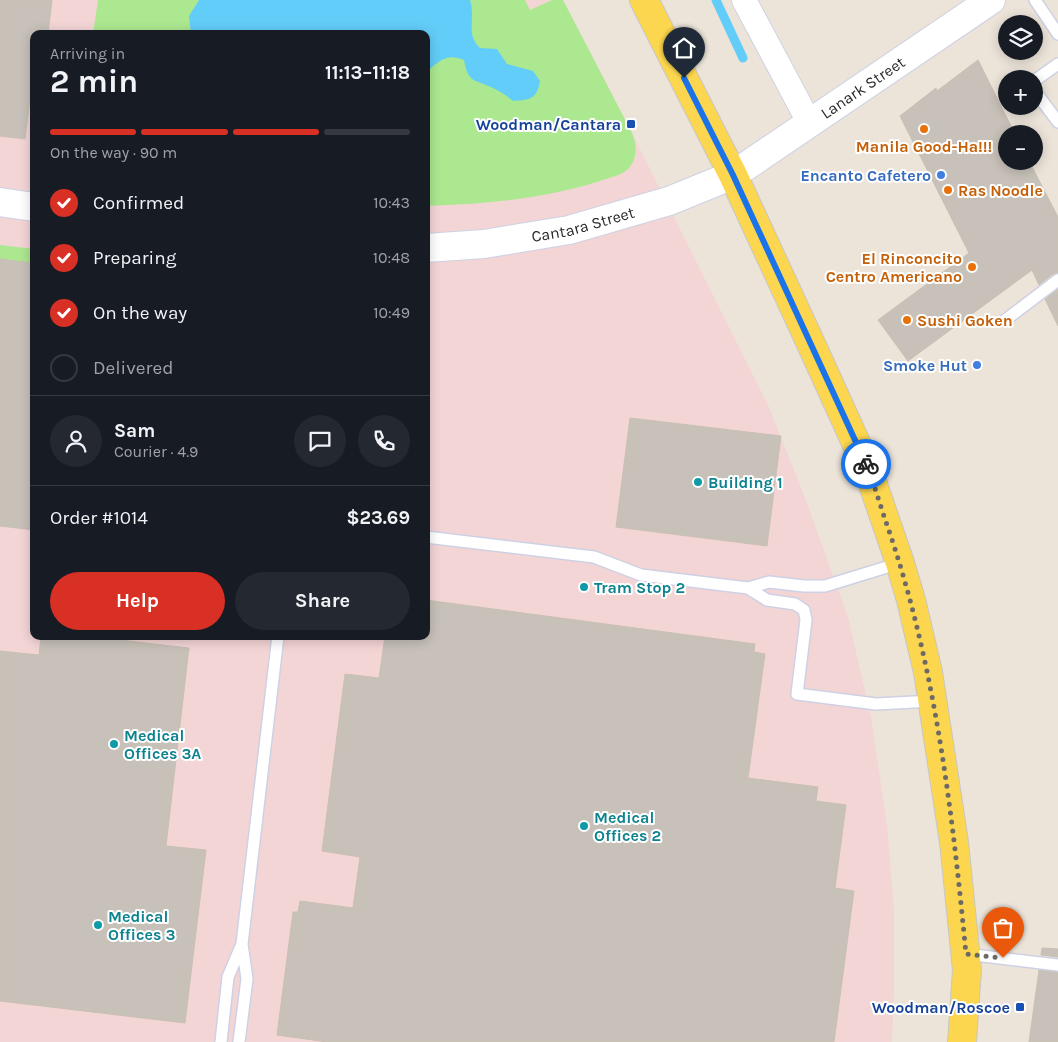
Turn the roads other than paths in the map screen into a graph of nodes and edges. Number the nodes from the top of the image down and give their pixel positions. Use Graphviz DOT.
graph roads {
  1 [pos="644,0"];
  2 [pos="744,0"];
  3 [pos="991,0"];
  4 [pos="1035,0"];
  5 [pos="1058,34"];
  6 [pos="1058,64"];
  7 [pos="1043,75"];
  8 [pos="1043,102"];
  9 [pos="1058,122"];
  10 [pos="810,124"];
  11 [pos="733,175"];
  12 [pos="0,202"];
  13 [pos="30,206"];
  14 [pos="430,248"];
  15 [pos="1058,280"];
  16 [pos="1004,321"];
  17 [pos="430,536"];
  18 [pos="900,563"];
  19 [pos="748,588"];
  20 [pos="278,640"];
  21 [pos="933,701"];
  22 [pos="242,944"];
  23 [pos="966,954"];
  24 [pos="1058,965"];
  25 [pos="220,1042"];
  26 [pos="239,1042"];
  27 [pos="962,1042"];
  1 -- 11 [label="main road"];
  2 -- 10 [label="street"];
  3 -- 10 [label="street, Lanark Street"];
  4 -- 5 [label="lane"];
  6 -- 7 [label="lane"];
  8 -- 9 [label="lane"];
  10 -- 11 [label="street, Lanark Street"];
  11 -- 14 [label="street, Cantara Street"];
  11 -- 18 [label="main road"];
  12 -- 13 [label="street"];
  15 -- 16 [label="lane"];
  17 -- 19 [label="lane"];
  18 -- 19 [label="lane"];
  18 -- 21 [label="main road"];
  19 -- 21 [label="lane"];
  20 -- 22 [label="lane"];
  21 -- 23 [label="main road"];
  22 -- 25 [label="lane"];
  22 -- 26 [label="lane"];
  23 -- 24 [label="lane"];
  23 -- 27 [label="main road"];
}
